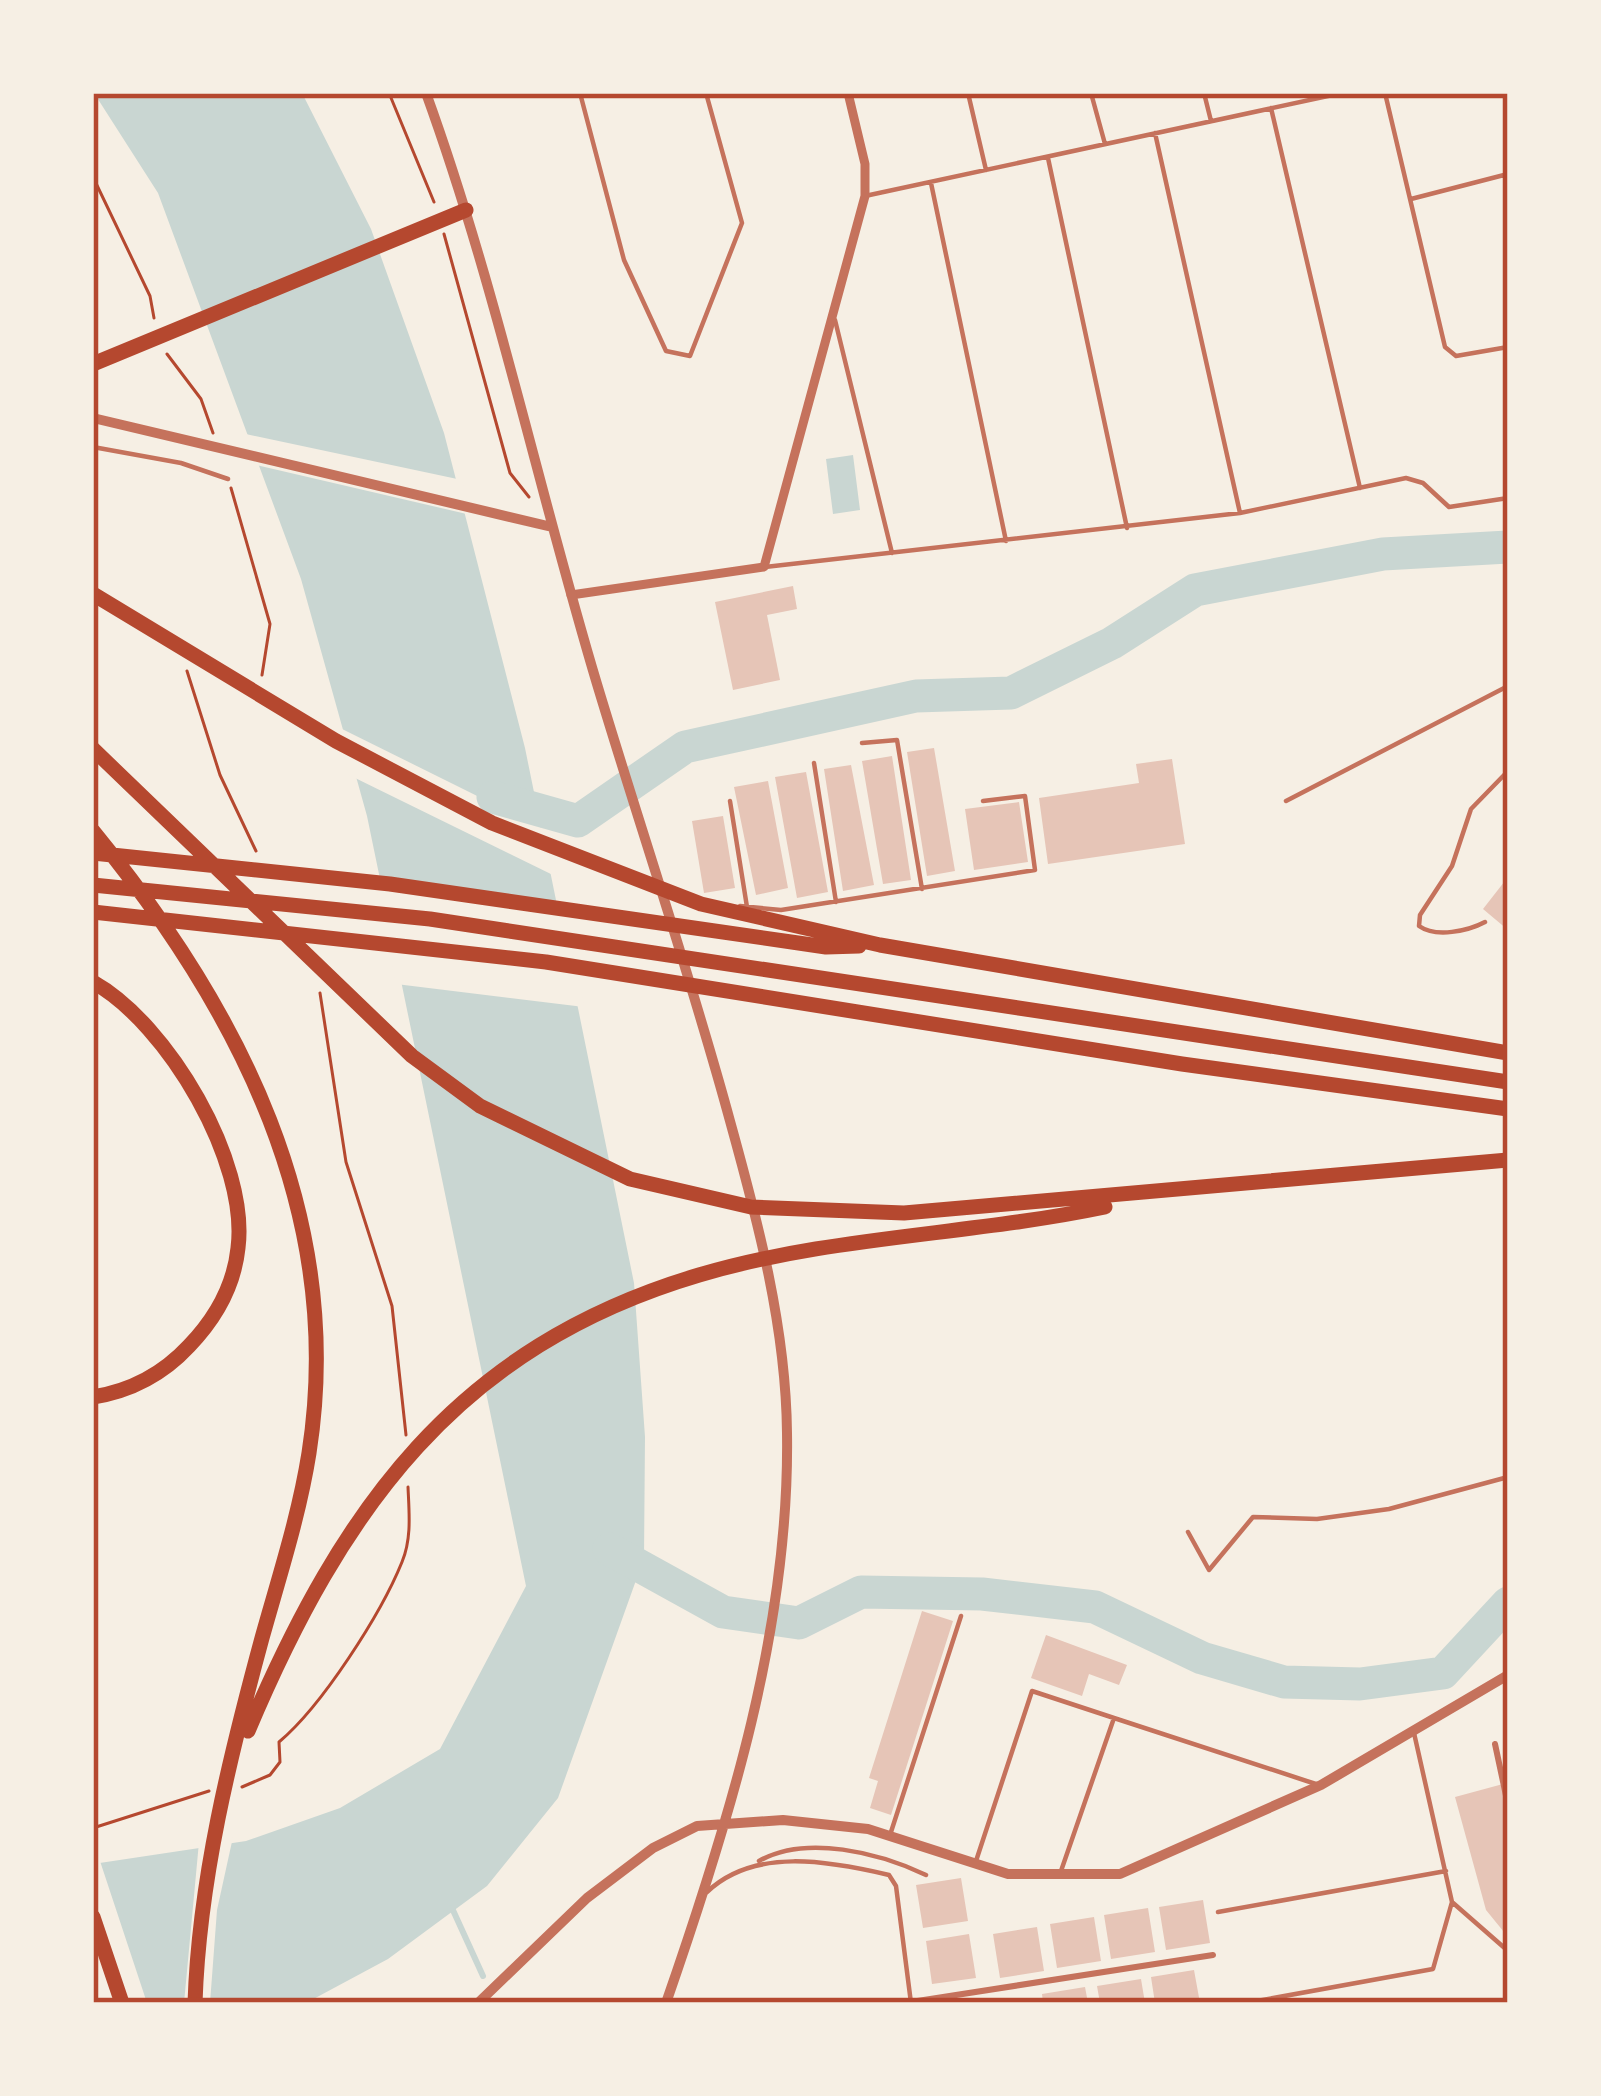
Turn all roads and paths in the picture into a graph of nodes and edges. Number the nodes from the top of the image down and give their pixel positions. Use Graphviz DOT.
graph roads {
  1 [pos="389,93"];
  2 [pos="426,93"];
  3 [pos="580,93"];
  4 [pos="706,93"];
  5 [pos="848,93"];
  6 [pos="968,93"];
  7 [pos="1091,93"];
  8 [pos="1204,93"];
  9 [pos="1342,93"];
  10 [pos="1385,93"];
  11 [pos="1330,94"];
  12 [pos="1271,109"];
  13 [pos="1211,121"];
  14 [pos="1155,134"];
  15 [pos="1105,144"];
  16 [pos="1047,157"];
  17 [pos="986,170"];
  18 [pos="93,177"];
  19 [pos="931,182"];
  20 [pos="1508,183"];
  21 [pos="865,196"];
  22 [pos="1411,200"];
  23 [pos="466,210"];
  24 [pos="440,223"];
  25 [pos="833,312"];
  26 [pos="154,320"];
  27 [pos="159,343"];
  28 [pos="1508,347"];
  29 [pos="93,364"];
  30 [pos="202,399"];
  31 [pos="93,418"];
  32 [pos="93,448"];
  33 [pos="228,479"];
  34 [pos="1360,488"];
  35 [pos="1508,498"];
  36 [pos="1240,513"];
  37 [pos="552,527"];
  38 [pos="1127,528"];
  39 [pos="1006,542"];
  40 [pos="892,553"];
  41 [pos="764,567"];
  42 [pos="93,594"];
  43 [pos="571,595"];
  44 [pos="1508,686"];
  45 [pos="862,742"];
  46 [pos="93,749"];
  47 [pos="814,763"];
  48 [pos="1508,771"];
  49 [pos="730,801"];
  50 [pos="982,801"];
  51 [pos="1286,801"];
  52 [pos="93,831"];
  53 [pos="93,854"];
  54 [pos="93,885"];
  55 [pos="922,889"];
  56 [pos="663,896"];
  57 [pos="836,902"];
  58 [pos="744,909"];
  59 [pos="93,912"];
  60 [pos="1485,922"];
  61 [pos="880,945"];
  62 [pos="93,982"];
  63 [pos="1508,1053"];
  64 [pos="1508,1082"];
  65 [pos="1508,1109"];
  66 [pos="1508,1160"];
  67 [pos="1168,1193"];
  68 [pos="93,1397"];
  69 [pos="1508,1477"];
  70 [pos="1188,1532"];
  71 [pos="962,1616"];
  72 [pos="1508,1676"];
  73 [pos="1114,1718"];
  74 [pos="1414,1733"];
  75 [pos="1495,1744"];
  76 [pos="229,1779"];
  77 [pos="1322,1785"];
  78 [pos="1508,1805"];
  79 [pos="891,1832"];
  80 [pos="755,1863"];
  81 [pos="974,1864"];
  82 [pos="1446,1871"];
  83 [pos="926,1875"];
  84 [pos="1059,1877"];
  85 [pos="703,1896"];
  86 [pos="1452,1902"];
  87 [pos="1218,1912"];
  88 [pos="93,1917"];
  89 [pos="1508,1951"];
  90 [pos="1213,1955"];
  91 [pos="911,2002"];
  92 [pos="122,2003"];
  93 [pos="195,2003"];
  94 [pos="478,2003"];
  95 [pos="666,2003"];
  96 [pos="1246,2003"];
  1 -- 24 [label="path"];
  2 -- 23 [label="street"];
  3 -- 4 [label="lane"];
  5 -- 21 [label="street"];
  6 -- 17 [label="lane"];
  7 -- 15 [label="lane"];
  8 -- 13 [label="lane"];
  9 -- 11 [label="lane"];
  10 -- 22 [label="lane"];
  11 -- 12 [label="lane"];
  12 -- 13 [label="lane"];
  12 -- 34 [label="lane"];
  13 -- 14 [label="lane"];
  14 -- 15 [label="lane"];
  14 -- 36 [label="lane"];
  15 -- 16 [label="lane"];
  16 -- 17 [label="lane"];
  16 -- 38 [label="lane"];
  17 -- 19 [label="lane"];
  18 -- 26 [label="path"];
  19 -- 21 [label="lane"];
  19 -- 39 [label="lane"];
  20 -- 22 [label="lane"];
  21 -- 25 [label="street"];
  22 -- 28 [label="lane"];
  23 -- 24 [label="highway"];
  23 -- 37 [label="street"];
  24 -- 29 [label="highway"];
  24 -- 37 [label="path"];
  25 -- 40 [label="lane"];
  25 -- 41 [label="street"];
  27 -- 30 [label="path"];
  31 -- 37 [label="street"];
  32 -- 33 [label="lane"];
  34 -- 35 [label="lane"];
  34 -- 36 [label="lane"];
  36 -- 38 [label="lane"];
  37 -- 43 [label="street"];
  38 -- 39 [label="lane"];
  39 -- 40 [label="lane"];
  40 -- 41 [label="lane"];
  41 -- 43 [label="street"];
  42 -- 58 [label="highway"];
  43 -- 56 [label="street"];
  44 -- 51 [label="lane"];
  45 -- 55 [label="lane"];
  46 -- 67 [label="highway"];
  47 -- 57 [label="lane"];
  48 -- 60 [label="lane"];
  49 -- 58 [label="lane"];
  50 -- 55 [label="lane"];
  52 -- 76 [label="highway"];
  53 -- 61 [label="highway"];
  54 -- 64 [label="highway"];
  55 -- 57 [label="lane"];
  56 -- 58 [label="lane"];
  56 -- 85 [label="street"];
  57 -- 58 [label="lane"];
  58 -- 61 [label="highway"];
  59 -- 65 [label="highway"];
  61 -- 63 [label="highway"];
  62 -- 68 [label="highway"];
  66 -- 67 [label="highway"];
  67 -- 76 [label="highway"];
  69 -- 70 [label="lane"];
  71 -- 79 [label="lane"];
  72 -- 74 [label="street"];
  73 -- 77 [label="lane"];
  73 -- 81 [label="lane"];
  73 -- 84 [label="lane"];
  74 -- 77 [label="street"];
  74 -- 82 [label="lane"];
  75 -- 78 [label="street"];
  76 -- 93 [label="highway"];
  77 -- 84 [label="street"];
  79 -- 81 [label="street"];
  79 -- 94 [label="street"];
  80 -- 83 [label="lane"];
  80 -- 85 [label="lane"];
  80 -- 91 [label="lane"];
  81 -- 84 [label="street"];
  82 -- 86 [label="lane"];
  82 -- 87 [label="lane"];
  85 -- 95 [label="street"];
  86 -- 89 [label="lane"];
  86 -- 96 [label="lane"];
  88 -- 92 [label="highway"];
  90 -- 91 [label="street"];
}
